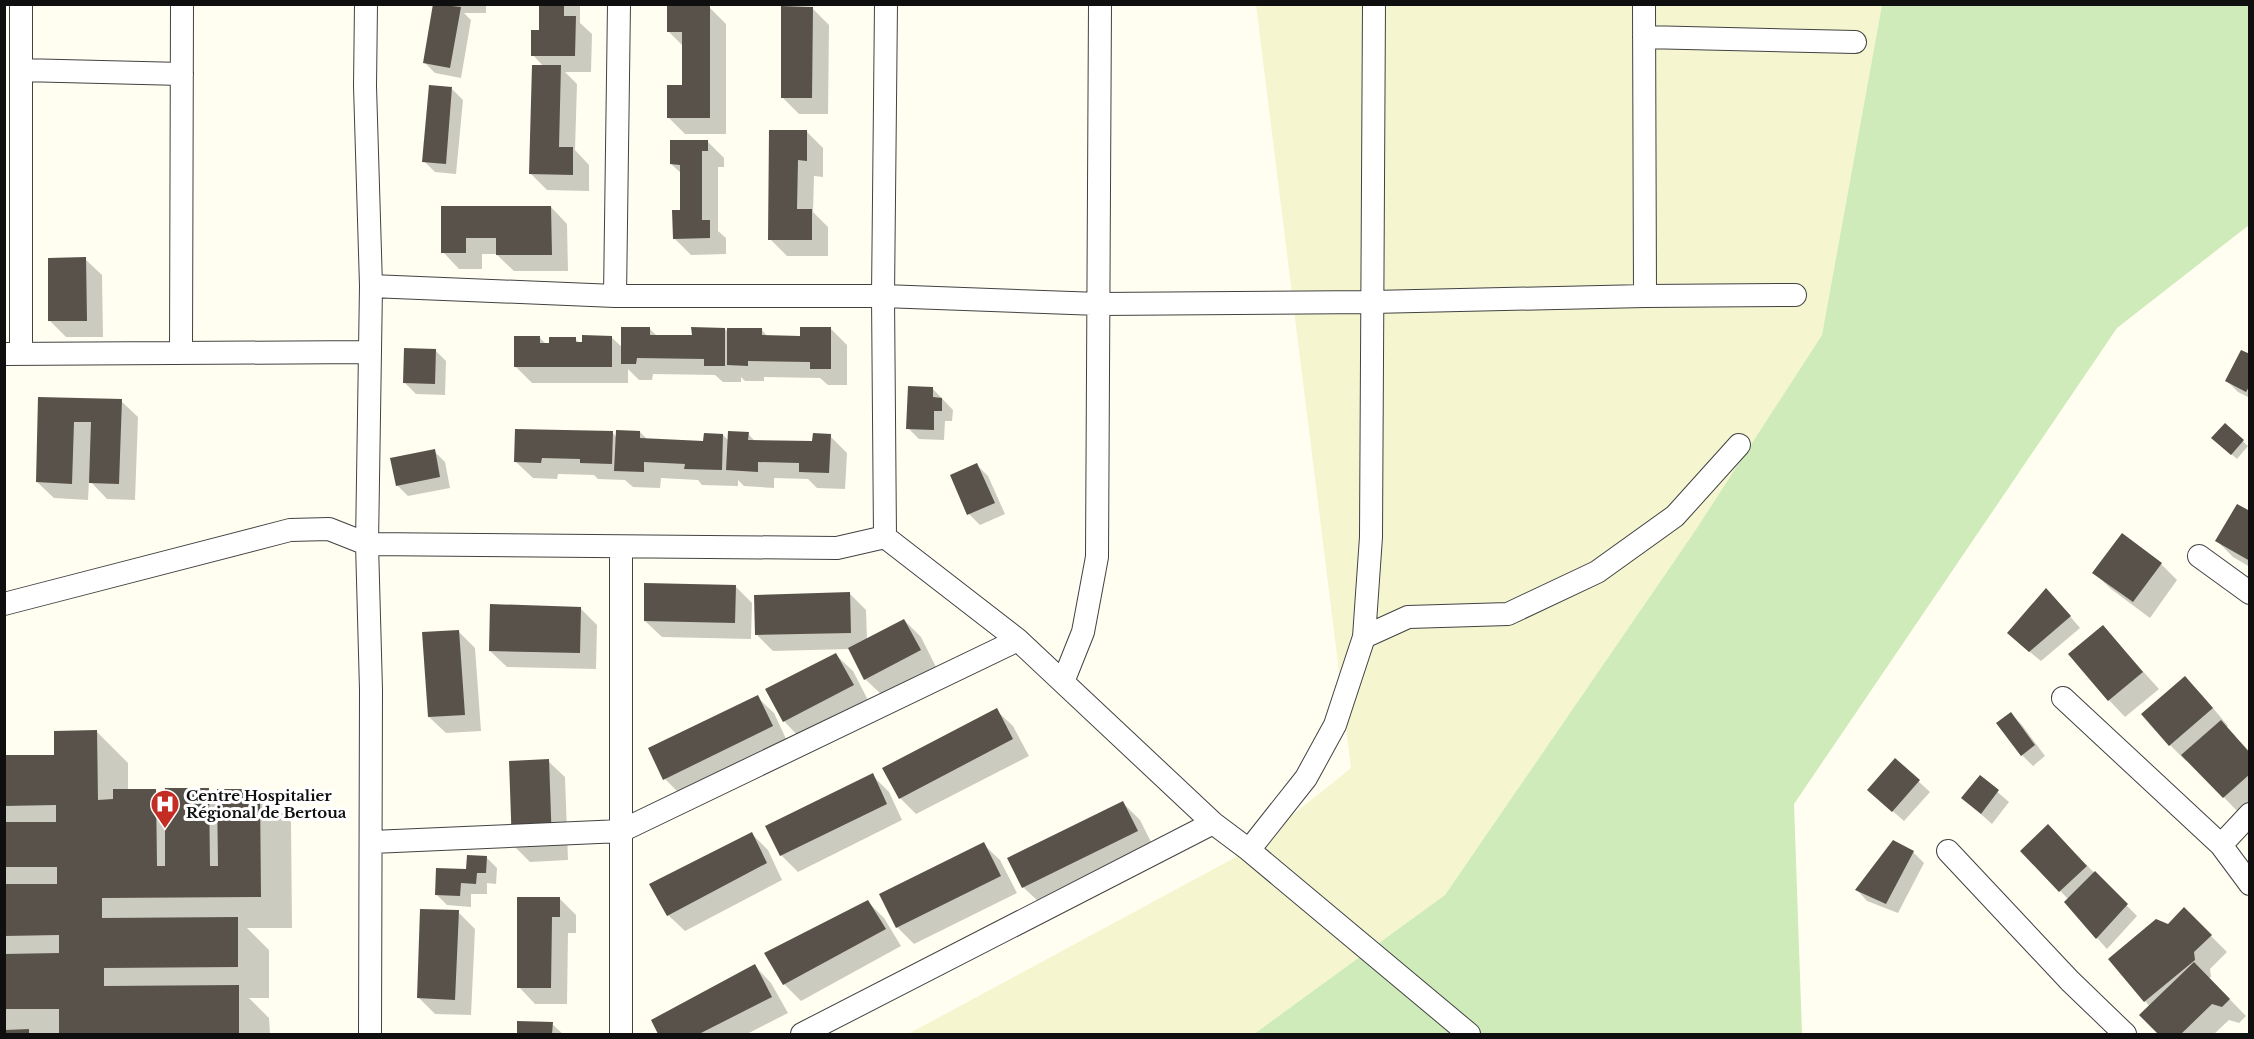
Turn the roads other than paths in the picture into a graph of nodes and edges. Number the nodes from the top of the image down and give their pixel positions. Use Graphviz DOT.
graph roads {
  1 [pos="21,4"];
  2 [pos="182,4"];
  3 [pos="366,4"];
  4 [pos="619,4"];
  5 [pos="886,4"];
  6 [pos="1100,4"];
  7 [pos="1374,4"];
  8 [pos="1644,4"];
  9 [pos="1644,37"];
  10 [pos="1855,42"];
  11 [pos="21,70"];
  12 [pos="182,74"];
  13 [pos="371,286"];
  14 [pos="1795,295"];
  15 [pos="615,296"];
  16 [pos="882,296"];
  17 [pos="1645,296"];
  18 [pos="1372,302"];
  19 [pos="1099,304"];
  20 [pos="369,352"];
  21 [pos="181,353"];
  22 [pos="13,354"];
  23 [pos="1739,445"];
  24 [pos="885,537"];
  25 [pos="367,544"];
  26 [pos="621,547"];
  27 [pos="2199,556"];
  28 [pos="2250,593"];
  29 [pos="4,604"];
  30 [pos="1364,637"];
  31 [pos="1018,640"];
  32 [pos="1063,682"];
  33 [pos="2063,698"];
  34 [pos="2250,814"];
  35 [pos="1213,823"];
  36 [pos="621,831"];
  37 [pos="372,842"];
  38 [pos="2221,844"];
  39 [pos="1249,850"];
  40 [pos="1948,851"];
  41 [pos="2250,884"];
  42 [pos="370,1035"];
  43 [pos="621,1035"];
  44 [pos="802,1035"];
  45 [pos="1469,1035"];
  46 [pos="2125,1035"];
  1 -- 11 [label="street"];
  2 -- 12 [label="street"];
  3 -- 13 [label="street"];
  4 -- 15 [label="street"];
  5 -- 16 [label="street"];
  6 -- 19 [label="street"];
  7 -- 18 [label="street"];
  8 -- 9 [label="street"];
  9 -- 10 [label="street"];
  9 -- 17 [label="street"];
  11 -- 12 [label="street"];
  11 -- 22 [label="street"];
  12 -- 21 [label="street"];
  13 -- 15 [label="street"];
  13 -- 20 [label="street"];
  14 -- 17 [label="street"];
  15 -- 16 [label="street"];
  16 -- 19 [label="street"];
  16 -- 24 [label="street"];
  17 -- 18 [label="street"];
  18 -- 19 [label="street"];
  18 -- 30 [label="street"];
  19 -- 32 [label="street"];
  20 -- 21 [label="street"];
  20 -- 25 [label="street"];
  21 -- 22 [label="street"];
  23 -- 30 [label="street"];
  24 -- 26 [label="street"];
  24 -- 31 [label="street"];
  25 -- 26 [label="street"];
  25 -- 29 [label="street"];
  25 -- 37 [label="street"];
  26 -- 36 [label="street"];
  27 -- 28 [label="street"];
  30 -- 39 [label="street"];
  31 -- 32 [label="street"];
  31 -- 36 [label="street"];
  32 -- 35 [label="street"];
  33 -- 38 [label="street"];
  34 -- 38 [label="street"];
  35 -- 39 [label="street"];
  35 -- 44 [label="street"];
  36 -- 37 [label="street"];
  36 -- 43 [label="street"];
  37 -- 42 [label="street"];
  38 -- 41 [label="street"];
  39 -- 45 [label="street"];
  40 -- 46 [label="street"];
}
